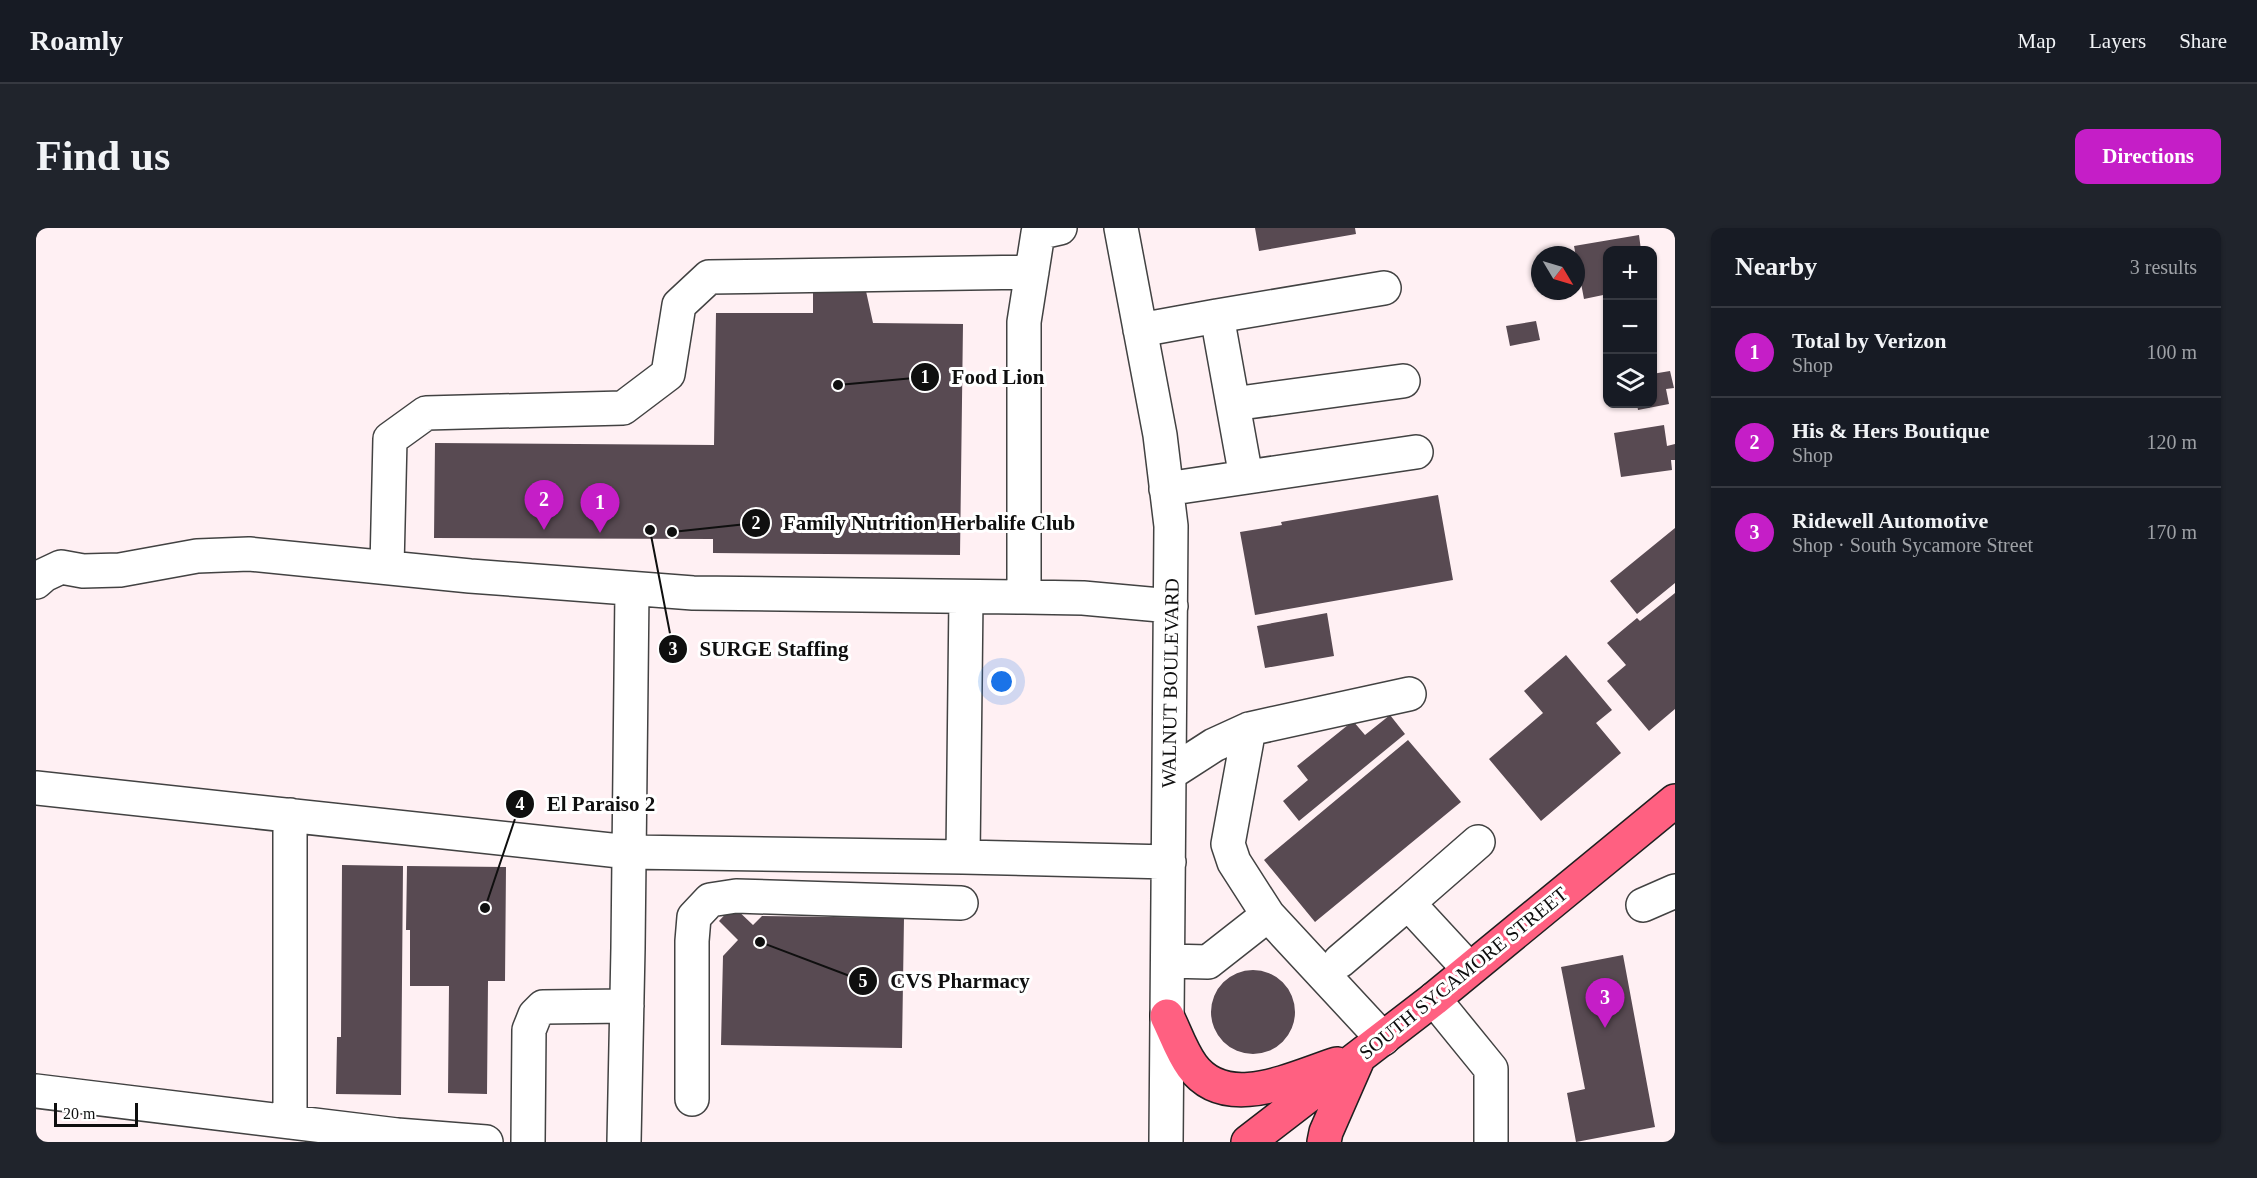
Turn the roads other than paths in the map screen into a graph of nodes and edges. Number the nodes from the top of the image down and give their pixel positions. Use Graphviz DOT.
graph roads {
  1 [pos="1060,228"];
  2 [pos="1121,228"];
  3 [pos="1032,272"];
  4 [pos="1384,288"];
  5 [pos="1217,316"];
  6 [pos="1140,330"];
  7 [pos="1403,381"];
  8 [pos="1233,404"];
  9 [pos="1416,452"];
  10 [pos="1246,477"];
  11 [pos="1166,489"];
  12 [pos="387,567"];
  13 [pos="36,582"];
  14 [pos="632,590"];
  15 [pos="966,597"];
  16 [pos="1024,597"];
  17 [pos="1171,606"];
  18 [pos="1409,694"];
  19 [pos="1249,729"];
  20 [pos="1169,774"];
  21 [pos="36,788"];
  22 [pos="1675,801"];
  23 [pos="290,816"];
  24 [pos="1478,842"];
  25 [pos="629,852"];
  26 [pos="963,857"];
  27 [pos="1169,862"];
  28 [pos="1675,891"];
  29 [pos="961,903"];
  30 [pos="1408,903"];
  31 [pos="1643,905"];
  32 [pos="1268,915"];
  33 [pos="1168,961"];
  34 [pos="1340,961"];
  35 [pos="1469,969"];
  36 [pos="1434,999"];
  37 [pos="627,1006"];
  38 [pos="1167,1016"];
  39 [pos="1371,1048"];
  40 [pos="36,1091"];
  41 [pos="692,1099"];
  42 [pos="290,1122"];
  43 [pos="397,1138"];
  44 [pos="486,1142"];
  45 [pos="528,1142"];
  46 [pos="624,1142"];
  47 [pos="1166,1142"];
  48 [pos="1248,1142"];
  49 [pos="1324,1142"];
  50 [pos="1491,1142"];
  1 -- 3 [label="street"];
  2 -- 6 [label="street, WALNUT BOULEVARD"];
  3 -- 12 [label="street"];
  3 -- 16 [label="street"];
  4 -- 5 [label="street"];
  5 -- 6 [label="street"];
  5 -- 8 [label="street"];
  6 -- 11 [label="street, WALNUT BOULEVARD"];
  7 -- 8 [label="street"];
  8 -- 10 [label="street"];
  9 -- 10 [label="street"];
  10 -- 11 [label="street"];
  11 -- 17 [label="street, WALNUT BOULEVARD"];
  12 -- 13 [label="street"];
  12 -- 14 [label="street"];
  14 -- 15 [label="street"];
  14 -- 25 [label="street"];
  15 -- 16 [label="street"];
  15 -- 26 [label="street"];
  16 -- 17 [label="street"];
  17 -- 20 [label="street, WALNUT BOULEVARD"];
  18 -- 19 [label="street"];
  19 -- 20 [label="street"];
  19 -- 32 [label="street"];
  20 -- 27 [label="street, WALNUT BOULEVARD"];
  21 -- 23 [label="street"];
  22 -- 35 [label="main road, SOUTH SYCAMORE STREET"];
  23 -- 25 [label="street"];
  23 -- 42 [label="street"];
  24 -- 30 [label="street"];
  25 -- 26 [label="street"];
  25 -- 37 [label="street"];
  26 -- 27 [label="street"];
  27 -- 33 [label="street, WALNUT BOULEVARD"];
  28 -- 31 [label="street"];
  29 -- 41 [label="street"];
  30 -- 34 [label="street"];
  30 -- 35 [label="street"];
  32 -- 33 [label="street"];
  32 -- 39 [label="street"];
  33 -- 38 [label="street, WALNUT BOULEVARD"];
  35 -- 36 [label="main road, SOUTH SYCAMORE STREET"];
  36 -- 39 [label="main road, SOUTH SYCAMORE STREET"];
  36 -- 50 [label="street"];
  37 -- 45 [label="street"];
  37 -- 46 [label="street"];
  38 -- 39 [label="main road"];
  38 -- 47 [label="street, WALNUT BOULEVARD"];
  39 -- 48 [label="main road, SOUTH SYCAMORE STREET"];
  39 -- 49 [label="main road"];
  40 -- 42 [label="street"];
  42 -- 43 [label="street"];
  43 -- 44 [label="street"];
}
